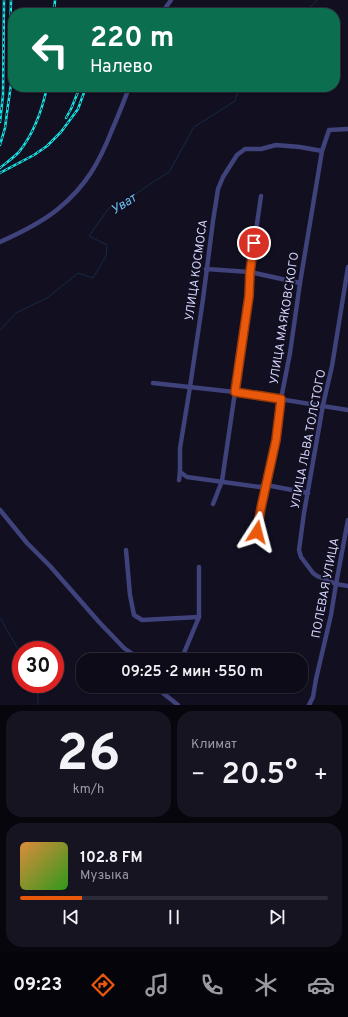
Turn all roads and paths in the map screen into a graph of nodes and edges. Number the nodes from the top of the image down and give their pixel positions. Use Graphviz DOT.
graph roads {
  1 [pos="127,92"];
  2 [pos="348,129"];
  3 [pos="322,151"];
  4 [pos="261,196"];
  5 [pos="0,242"];
  6 [pos="348,267"];
  7 [pos="206,269"];
  8 [pos="250,272"];
  9 [pos="300,283"];
  10 [pos="153,383"];
  11 [pos="190,387"];
  12 [pos="235,392"];
  13 [pos="281,399"];
  14 [pos="324,405"];
  15 [pos="348,410"];
  16 [pos="180,472"];
  17 [pos="179,480"];
  18 [pos="222,481"];
  19 [pos="266,485"];
  20 [pos="308,493"];
  21 [pos="214,504"];
  22 [pos="0,510"];
  23 [pos="348,520"];
  24 [pos="257,532"];
  25 [pos="126,550"];
  26 [pos="199,567"];
  27 [pos="336,584"];
  28 [pos="348,586"];
  29 [pos="199,617"];
  30 [pos="131,653"];
  31 [pos="184,653"];
  32 [pos="164,694"];
  33 [pos="178,705"];
  34 [pos="309,705"];
  1 -- 5 [label="street"];
  2 -- 3 [label="street, УЛИЦА МАЯКОВСКОГО"];
  3 -- 7 [label="street, УЛИЦА КОСМОСА"];
  3 -- 9 [label="street, УЛИЦА МАЯКОВСКОГО"];
  4 -- 8 [label="street"];
  6 -- 14 [label="street, УЛИЦА ЛЬВА ТОЛСТОГО"];
  7 -- 8 [label="street"];
  7 -- 11 [label="street, УЛИЦА КОСМОСА"];
  8 -- 9 [label="street"];
  8 -- 12 [label="street"];
  9 -- 13 [label="street, УЛИЦА МАЯКОВСКОГО"];
  10 -- 11 [label="street"];
  11 -- 12 [label="street"];
  11 -- 16 [label="street, УЛИЦА КОСМОСА"];
  12 -- 13 [label="street"];
  12 -- 18 [label="street"];
  13 -- 14 [label="street"];
  13 -- 19 [label="street, УЛИЦА МАЯКОВСКОГО"];
  14 -- 15 [label="street"];
  14 -- 20 [label="street, УЛИЦА ЛЬВА ТОЛСТОГО"];
  16 -- 17 [label="street, УЛИЦА КОСМОСА"];
  16 -- 18 [label="street"];
  18 -- 19 [label="street"];
  18 -- 21 [label="street"];
  19 -- 20 [label="street"];
  19 -- 24 [label="street, УЛИЦА МАЯКОВСКОГО"];
  20 -- 27 [label="street, УЛИЦА ЛЬВА ТОЛСТОГО"];
  22 -- 30 [label="street"];
  23 -- 27 [label="street, ПОЛЕВАЯ УЛИЦА"];
  25 -- 29 [label="street"];
  26 -- 29 [label="street"];
  27 -- 28 [label="street, УЛИЦА ЛЬВА ТОЛСТОГО"];
  27 -- 34 [label="street, ПОЛЕВАЯ УЛИЦА"];
  29 -- 31 [label="street"];
  32 -- 33 [label="street"];
}
